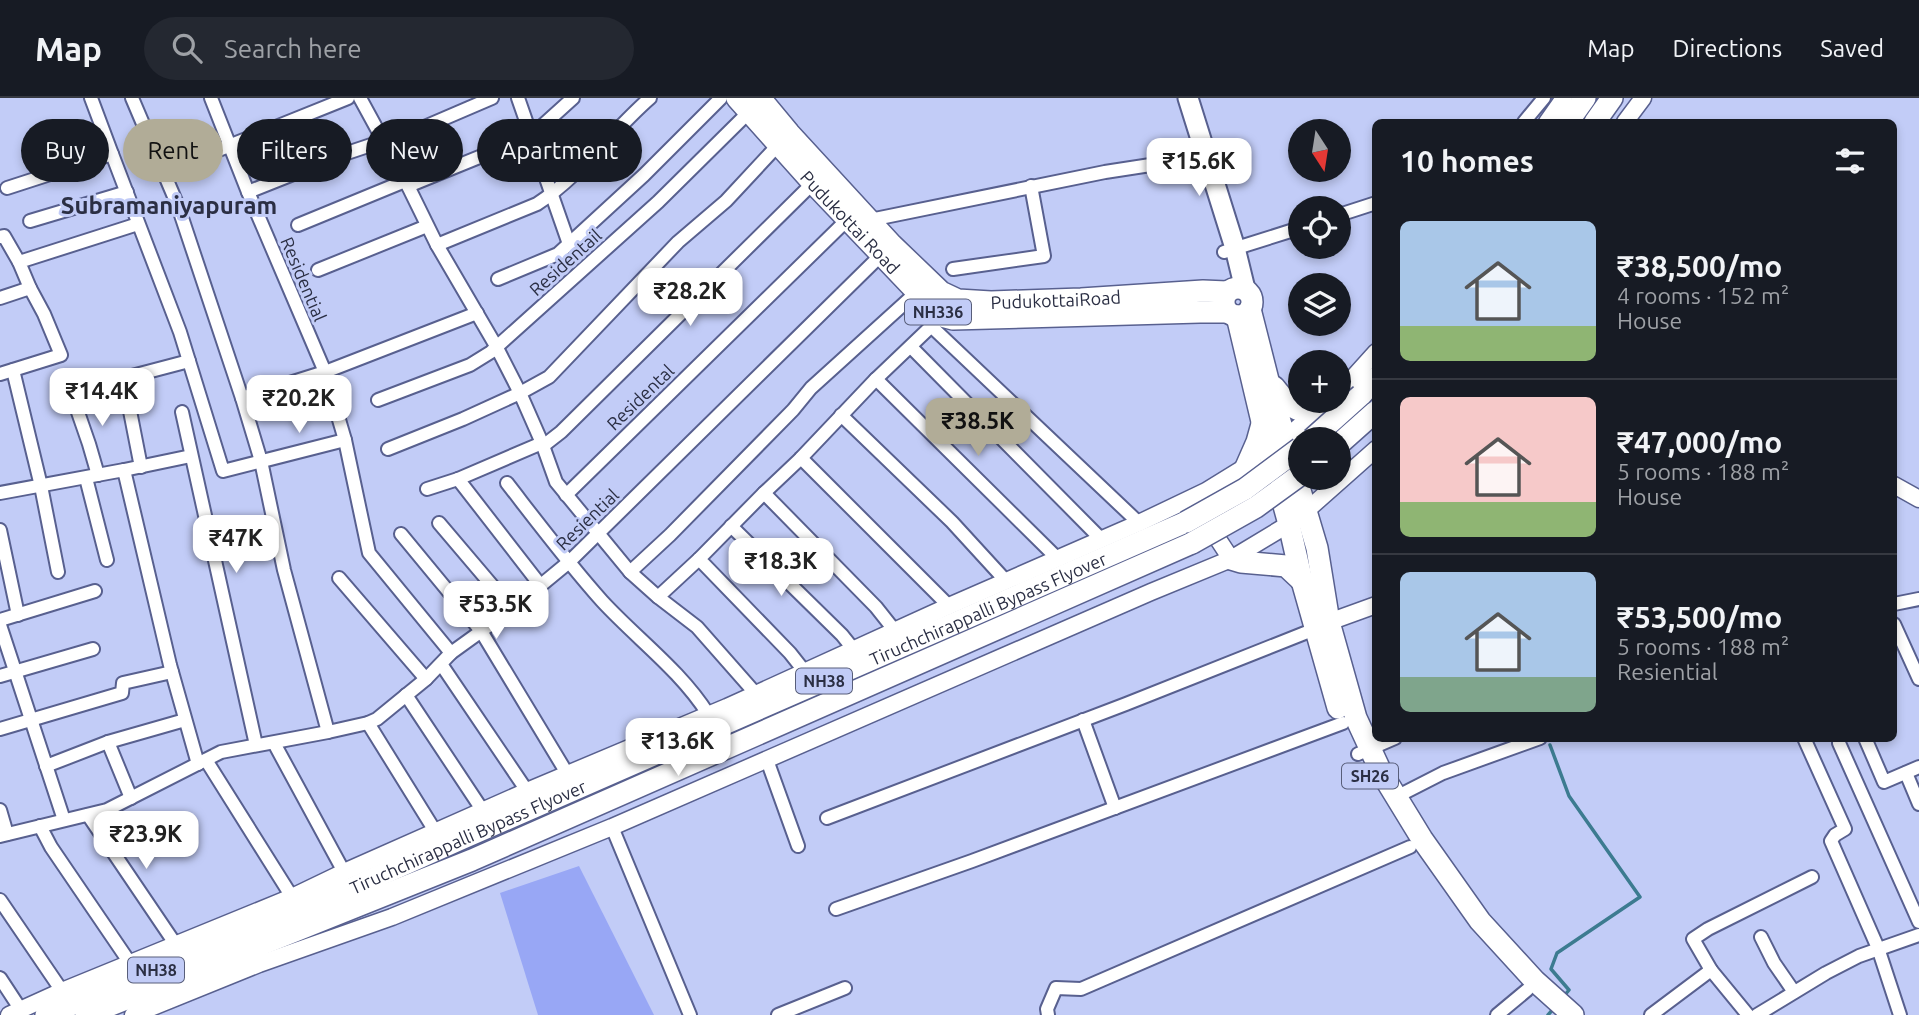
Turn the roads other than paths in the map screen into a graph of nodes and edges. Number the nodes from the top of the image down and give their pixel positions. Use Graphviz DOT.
graph roads {
  1 [pos="91,98"];
  2 [pos="132,98"];
  3 [pos="211,98"];
  4 [pos="348,98"];
  5 [pos="360,98"];
  6 [pos="492,98"];
  7 [pos="518,98"];
  8 [pos="573,98"];
  9 [pos="650,98"];
  10 [pos="721,98"];
  11 [pos="1544,98"];
  12 [pos="1564,98"];
  13 [pos="1585,98"];
  14 [pos="1612,98"];
  15 [pos="1643,98"];
  16 [pos="749,102"];
  17 [pos="1186,106"];
  18 [pos="141,119"];
  19 [pos="371,119"];
  20 [pos="444,119"];
  21 [pos="525,119"];
  22 [pos="550,119"];
  23 [pos="1526,119"];
  24 [pos="1549,119"];
  25 [pos="1569,119"];
  26 [pos="1597,119"];
  27 [pos="1627,119"];
  28 [pos="779,144"];
  29 [pos="230,146"];
  30 [pos="366,147"];
  31 [pos="223,149"];
  32 [pos="112,154"];
  33 [pos="477,156"];
  34 [pos="1196,158"];
  35 [pos="168,182"];
  36 [pos="547,182"];
  37 [pos="407,183"];
  38 [pos="813,183"];
  39 [pos="1031,186"];
  40 [pos="7,188"];
  41 [pos="127,192"];
  42 [pos="248,192"];
  43 [pos="551,195"];
  44 [pos="1372,205"];
  45 [pos="1351,211"];
  46 [pos="859,215"];
  47 [pos="30,221"];
  48 [pos="138,224"];
  49 [pos="298,225"];
  50 [pos="427,226"];
  51 [pos="1288,232"];
  52 [pos="0,237"];
  53 [pos="569,244"];
  54 [pos="437,245"];
  55 [pos="1230,250"];
  56 [pos="881,255"];
  57 [pos="19,262"];
  58 [pos="953,268"];
  59 [pos="318,270"];
  60 [pos="498,279"];
  61 [pos="30,288"];
  62 [pos="916,292"];
  63 [pos="0,298"];
  64 [pos="1237,301"];
  65 [pos="477,313"];
  66 [pos="937,321"];
  67 [pos="496,346"];
  68 [pos="911,347"];
  69 [pos="1253,350"];
  70 [pos="1372,357"];
  71 [pos="189,361"];
  72 [pos="13,370"];
  73 [pos="325,372"];
  74 [pos="0,374"];
  75 [pos="876,379"];
  76 [pos="1268,380"];
  77 [pos="1372,380"];
  78 [pos="1351,381"];
  79 [pos="1351,391"];
  80 [pos="520,393"];
  81 [pos="242,398"];
  82 [pos="378,400"];
  83 [pos="1288,404"];
  84 [pos="1351,409"];
  85 [pos="130,411"];
  86 [pos="182,412"];
  87 [pos="1321,413"];
  88 [pos="841,415"];
  89 [pos="1372,415"];
  90 [pos="1262,421"];
  91 [pos="1372,427"];
  92 [pos="1351,433"];
  93 [pos="345,440"];
  94 [pos="543,444"];
  95 [pos="1285,446"];
  96 [pos="388,449"];
  97 [pos="1372,453"];
  98 [pos="191,456"];
  99 [pos="801,458"];
  100 [pos="261,461"];
  101 [pos="141,467"];
  102 [pos="1246,467"];
  103 [pos="124,470"];
  104 [pos="92,476"];
  105 [pos="458,479"];
  106 [pos="507,484"];
  107 [pos="1288,484"];
  108 [pos="41,486"];
  109 [pos="1897,487"];
  110 [pos="427,489"];
  111 [pos="0,493"];
  112 [pos="764,493"];
  113 [pos="566,495"];
  114 [pos="1192,498"];
  115 [pos="1919,499"];
  116 [pos="1298,518"];
  117 [pos="439,523"];
  118 [pos="1139,523"];
  119 [pos="731,526"];
  120 [pos="0,530"];
  121 [pos="599,533"];
  122 [pos="401,534"];
  123 [pos="1102,540"];
  124 [pos="699,559"];
  125 [pos="1058,559"];
  126 [pos="1231,559"];
  127 [pos="107,560"];
  128 [pos="569,562"];
  129 [pos="58,572"];
  130 [pos="630,572"];
  131 [pos="339,578"];
  132 [pos="1006,581"];
  133 [pos="1302,581"];
  134 [pos="541,586"];
  135 [pos="95,590"];
  136 [pos="658,597"];
  137 [pos="1919,599"];
  138 [pos="1897,603"];
  139 [pos="949,606"];
  140 [pos="1372,607"];
  141 [pos="512,610"];
  142 [pos="18,615"];
  143 [pos="0,623"];
  144 [pos="1322,626"];
  145 [pos="481,631"];
  146 [pos="895,631"];
  147 [pos="1897,631"];
  148 [pos="93,649"];
  149 [pos="854,650"];
  150 [pos="451,653"];
  151 [pos="441,664"];
  152 [pos="15,671"];
  153 [pos="172,672"];
  154 [pos="805,672"];
  155 [pos="0,676"];
  156 [pos="426,679"];
  157 [pos="1919,679"];
  158 [pos="756,694"];
  159 [pos="406,695"];
  160 [pos="708,714"];
  161 [pos="31,720"];
  162 [pos="185,720"];
  163 [pos="1083,720"];
  164 [pos="368,723"];
  165 [pos="1343,723"];
  166 [pos="0,729"];
  167 [pos="328,732"];
  168 [pos="1386,742"];
  169 [pos="1532,742"];
  170 [pos="1806,742"];
  171 [pos="1867,742"];
  172 [pos="108,743"];
  173 [pos="274,743"];
  174 [pos="1839,743"];
  175 [pos="256,745"];
  176 [pos="1364,752"];
  177 [pos="767,760"];
  178 [pos="202,762"];
  179 [pos="46,766"];
  180 [pos="1919,767"];
  181 [pos="1906,773"];
  182 [pos="568,775"];
  183 [pos="527,791"];
  184 [pos="1396,797"];
  185 [pos="131,798"];
  186 [pos="1919,804"];
  187 [pos="1115,808"];
  188 [pos="0,810"];
  189 [pos="483,811"];
  190 [pos="88,815"];
  191 [pos="827,818"];
  192 [pos="64,820"];
  193 [pos="40,826"];
  194 [pos="612,827"];
  195 [pos="435,831"];
  196 [pos="4,835"];
  197 [pos="798,846"];
  198 [pos="1410,847"];
  199 [pos="344,872"];
  200 [pos="1812,877"];
  201 [pos="292,897"];
  202 [pos="0,900"];
  203 [pos="836,909"];
  204 [pos="1919,922"];
  205 [pos="1919,935"];
  206 [pos="1761,937"];
  207 [pos="176,945"];
  208 [pos="1878,948"];
  209 [pos="130,963"];
  210 [pos="1711,970"];
  211 [pos="0,978"];
  212 [pos="845,988"];
  213 [pos="1536,990"];
  214 [pos="62,991"];
  215 [pos="1794,992"];
  216 [pos="15,1013"];
  217 [pos="46,1015"];
  218 [pos="86,1015"];
  219 [pos="133,1015"];
  220 [pos="690,1015"];
  221 [pos="778,1015"];
  222 [pos="1048,1015"];
  223 [pos="1497,1015"];
  224 [pos="1554,1015"];
  225 [pos="1573,1015"];
  226 [pos="1651,1015"];
  227 [pos="1748,1015"];
  228 [pos="1758,1015"];
  229 [pos="1899,1015"];
  1 -- 32 [label="street"];
  2 -- 18 [label="street"];
  3 -- 29 [label="street, Residential"];
  4 -- 29 [label="street"];
  5 -- 19 [label="street"];
  6 -- 20 [label="street"];
  7 -- 21 [label="street"];
  8 -- 22 [label="street"];
  9 -- 43 [label="street"];
  10 -- 53 [label="street"];
  11 -- 23 [label="street"];
  12 -- 24 [label="street"];
  13 -- 25 [label="main road"];
  14 -- 26 [label="main road"];
  15 -- 27 [label="street"];
  16 -- 28 [label="main road, Pudukottai Road / NH336"];
  16 -- 46 [label="main road, PudukottaiRoad / NH336"];
  16 -- 67 [label="street, Residentail"];
  17 -- 34 [label="main road"];
  17 -- 55 [label="main road"];
  28 -- 38 [label="main road, Pudukottai Road / NH336"];
  28 -- 80 [label="street"];
  29 -- 31 [label="street"];
  29 -- 42 [label="street, Residential"];
  30 -- 42 [label="street"];
  32 -- 40 [label="street"];
  32 -- 41 [label="street"];
  33 -- 37 [label="street"];
  34 -- 39 [label="street"];
  34 -- 55 [label="main road"];
  35 -- 81 [label="street"];
  36 -- 43 [label="street"];
  37 -- 49 [label="street"];
  37 -- 50 [label="street"];
  38 -- 46 [label="main road, Pudukottai Road / NH336"];
  38 -- 94 [label="street"];
  39 -- 46 [label="street"];
  39 -- 58 [label="street"];
  41 -- 47 [label="street"];
  41 -- 48 [label="street"];
  42 -- 73 [label="street, Residential"];
  43 -- 53 [label="street"];
  43 -- 54 [label="street"];
  44 -- 45 [label="street"];
  46 -- 56 [label="main road, Pudukottai Road / NH336"];
  46 -- 64 [label="main road, PudukottaiRoad / NH336"];
  46 -- 113 [label="street, Residental"];
  48 -- 57 [label="street"];
  48 -- 71 [label="street"];
  50 -- 54 [label="street"];
  50 -- 59 [label="street"];
  51 -- 55 [label="street"];
  52 -- 57 [label="street"];
  53 -- 60 [label="street"];
  54 -- 65 [label="street"];
  55 -- 64 [label="main road"];
  56 -- 62 [label="main road, Pudukottai Road / NH336"];
  56 -- 121 [label="street, Resiential"];
  57 -- 61 [label="street"];
  61 -- 63 [label="street"];
  61 -- 72 [label="street"];
  62 -- 66 [label="main road, Pudukottai Road / NH336"];
  62 -- 130 [label="street"];
  64 -- 66 [label="main road, NH336"];
  64 -- 69 [label="main road"];
  65 -- 67 [label="street"];
  65 -- 73 [label="street"];
  66 -- 68 [label="street"];
  66 -- 118 [label="street"];
  67 -- 80 [label="street"];
  67 -- 82 [label="street, Residentail"];
  68 -- 75 [label="street"];
  68 -- 123 [label="street"];
  69 -- 76 [label="main road"];
  69 -- 90 [label="main road"];
  70 -- 78 [label="street"];
  71 -- 100 [label="street"];
  71 -- 104 [label="street"];
  72 -- 74 [label="street"];
  72 -- 108 [label="street"];
  73 -- 81 [label="street"];
  73 -- 93 [label="street, Residential"];
  75 -- 88 [label="street"];
  75 -- 125 [label="street"];
  76 -- 83 [label="main road"];
  76 -- 95 [label="main road"];
  77 -- 79 [label="main road"];
  80 -- 94 [label="street"];
  80 -- 96 [label="street"];
  81 -- 100 [label="street"];
  84 -- 91 [label="street"];
  85 -- 101 [label="street"];
  86 -- 98 [label="street"];
  87 -- 95 [label="street"];
  88 -- 99 [label="street"];
  88 -- 132 [label="street"];
  89 -- 92 [label="main road, bridge"];
  90 -- 95 [label="main road"];
  90 -- 102 [label="main road"];
  93 -- 100 [label="street"];
  93 -- 150 [label="street, Residential"];
  94 -- 105 [label="street"];
  94 -- 113 [label="street"];
  95 -- 102 [label="street"];
  95 -- 116 [label="main road"];
  95 -- 217 [label="main road, Tiruchchirappalli Bypass Flyover / NH38, bridge"];
  97 -- 116 [label="street"];
  98 -- 101 [label="street"];
  98 -- 175 [label="street"];
  99 -- 112 [label="street"];
  99 -- 139 [label="street"];
  100 -- 167 [label="street"];
  101 -- 103 [label="street"];
  102 -- 114 [label="street"];
  103 -- 104 [label="street"];
  103 -- 153 [label="street"];
  104 -- 108 [label="street"];
  104 -- 127 [label="street"];
  105 -- 110 [label="street"];
  105 -- 134 [label="street"];
  106 -- 128 [label="street"];
  107 -- 218 [label="main road, Tiruchchirappalli Bypass Flyover / NH38, bridge"];
  108 -- 111 [label="street"];
  108 -- 129 [label="street"];
  109 -- 115 [label="street"];
  112 -- 119 [label="street"];
  112 -- 146 [label="street"];
  113 -- 121 [label="street"];
  114 -- 118 [label="street"];
  114 -- 126 [label="street"];
  116 -- 126 [label="street"];
  116 -- 133 [label="main road, SH26"];
  116 -- 144 [label="main road, SH26"];
  117 -- 141 [label="street"];
  118 -- 123 [label="street"];
  119 -- 124 [label="street"];
  119 -- 149 [label="street"];
  120 -- 142 [label="street"];
  121 -- 128 [label="street, Resiential"];
  121 -- 130 [label="street"];
  122 -- 145 [label="street"];
  123 -- 125 [label="street"];
  124 -- 136 [label="street"];
  124 -- 154 [label="street"];
  125 -- 132 [label="street"];
  126 -- 133 [label="main road"];
  126 -- 177 [label="street"];
  128 -- 134 [label="street, Resiential"];
  128 -- 160 [label="street"];
  130 -- 136 [label="street"];
  131 -- 156 [label="street"];
  132 -- 139 [label="street"];
  133 -- 144 [label="main road, SH26"];
  134 -- 141 [label="street, Resiential"];
  135 -- 142 [label="street"];
  136 -- 158 [label="street"];
  137 -- 138 [label="street"];
  139 -- 146 [label="street"];
  140 -- 144 [label="street"];
  141 -- 145 [label="street, Resiential"];
  142 -- 143 [label="street"];
  143 -- 152 [label="street"];
  144 -- 163 [label="street"];
  144 -- 165 [label="main road, SH26"];
  144 -- 176 [label="main road, SH26"];
  145 -- 150 [label="street, Resiential"];
  145 -- 182 [label="street"];
  146 -- 149 [label="street"];
  147 -- 157 [label="street"];
  148 -- 152 [label="street"];
  149 -- 154 [label="street"];
  150 -- 151 [label="street, Resiential"];
  151 -- 156 [label="street, Resiential"];
  151 -- 183 [label="street"];
  152 -- 155 [label="street"];
  152 -- 161 [label="street"];
  153 -- 161 [label="street"];
  153 -- 162 [label="street"];
  154 -- 158 [label="street"];
  156 -- 159 [label="street, Resiential"];
  158 -- 160 [label="street"];
  159 -- 164 [label="street, Resiential"];
  159 -- 189 [label="street"];
  160 -- 182 [label="street"];
  161 -- 166 [label="street"];
  161 -- 179 [label="street"];
  162 -- 172 [label="street"];
  162 -- 178 [label="street"];
  163 -- 187 [label="street"];
  163 -- 191 [label="street"];
  164 -- 167 [label="street, Resiential"];
  164 -- 195 [label="street"];
  165 -- 176 [label="main road, SH26"];
  165 -- 187 [label="street"];
  167 -- 173 [label="street, Resiential"];
  168 -- 176 [label="street"];
  169 -- 184 [label="street"];
  170 -- 208 [label="street"];
  171 -- 181 [label="street"];
  172 -- 179 [label="street"];
  172 -- 185 [label="street"];
  173 -- 175 [label="street, Resiential"];
  173 -- 199 [label="street"];
  174 -- 204 [label="street"];
  175 -- 178 [label="street, Resiential"];
  176 -- 184 [label="main road, SH26"];
  176 -- 198 [label="main road, SH26"];
  177 -- 194 [label="street"];
  177 -- 197 [label="street"];
  178 -- 185 [label="street, Resiential"];
  178 -- 201 [label="street"];
  179 -- 192 [label="street"];
  180 -- 181 [label="street"];
  181 -- 186 [label="street"];
  182 -- 183 [label="street"];
  183 -- 189 [label="street"];
  184 -- 213 [label="main road, SH26"];
  185 -- 190 [label="street, Resiential"];
  187 -- 203 [label="street"];
  188 -- 196 [label="street"];
  189 -- 195 [label="street"];
  190 -- 192 [label="street, Resiential"];
  190 -- 207 [label="street"];
  192 -- 193 [label="street, Resiential"];
  193 -- 196 [label="street, Resiential"];
  193 -- 209 [label="street"];
  194 -- 219 [label="street"];
  194 -- 220 [label="street"];
  195 -- 199 [label="street"];
  198 -- 213 [label="main road, SH26"];
  198 -- 222 [label="street"];
  199 -- 201 [label="street"];
  200 -- 210 [label="street"];
  201 -- 207 [label="street"];
  202 -- 214 [label="street"];
  205 -- 208 [label="street"];
  206 -- 215 [label="street"];
  207 -- 209 [label="street"];
  208 -- 215 [label="street"];
  208 -- 229 [label="street"];
  209 -- 214 [label="street"];
  210 -- 226 [label="street"];
  210 -- 227 [label="street"];
  211 -- 216 [label="street"];
  212 -- 221 [label="street"];
  213 -- 223 [label="street"];
  213 -- 224 [label="main road, SH26"];
  213 -- 225 [label="main road, SH26"];
  214 -- 216 [label="street"];
  215 -- 228 [label="street"];
}
